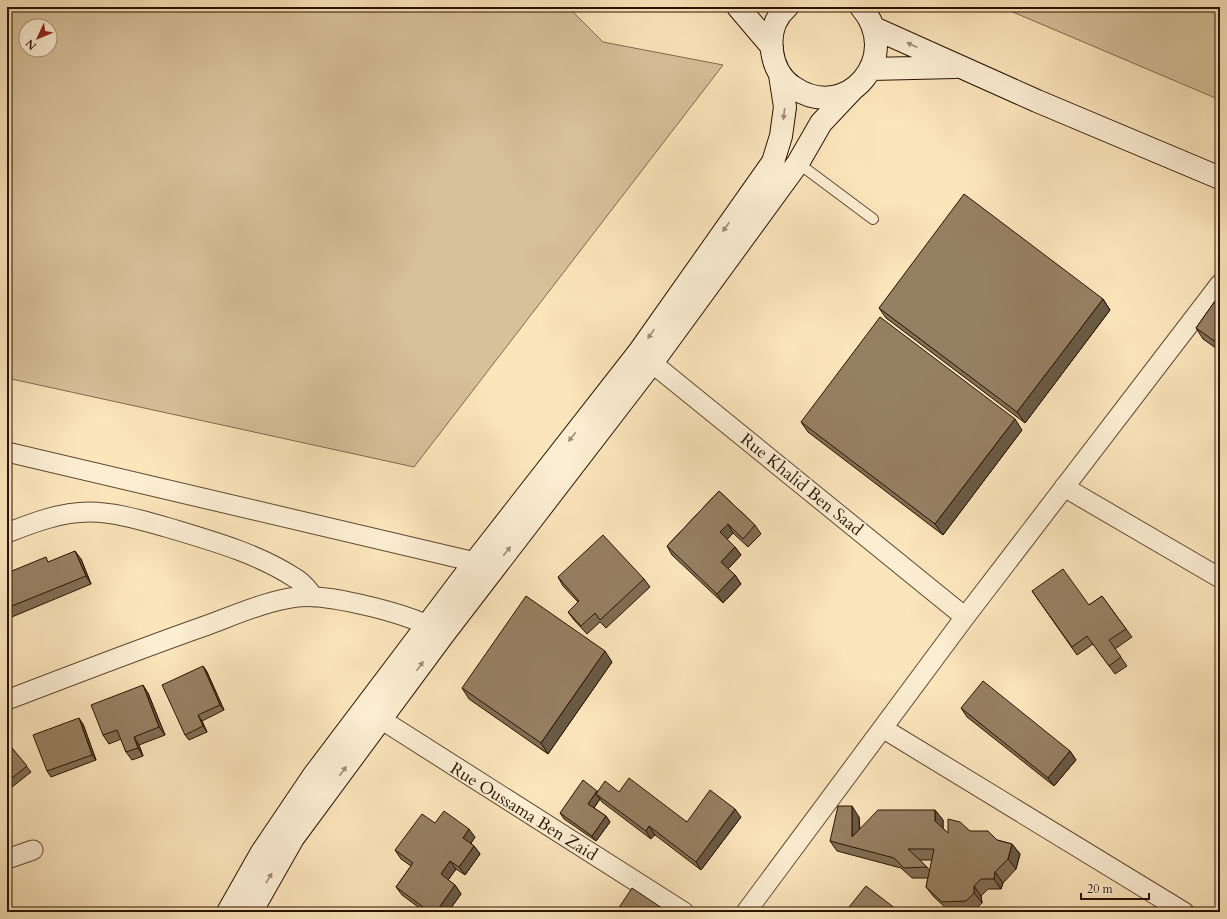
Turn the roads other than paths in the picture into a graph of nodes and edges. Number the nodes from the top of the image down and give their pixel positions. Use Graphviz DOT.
graph roads {
  1 [pos="738,7"];
  2 [pos="787,7"];
  3 [pos="861,7"];
  4 [pos="874,28"];
  5 [pos="772,47"];
  6 [pos="960,67"];
  7 [pos="871,69"];
  8 [pos="780,75"];
  9 [pos="853,89"];
  10 [pos="798,162"];
  11 [pos="1220,178"];
  12 [pos="873,219"];
  13 [pos="1220,284"];
  14 [pos="645,357"];
  15 [pos="7,452"];
  16 [pos="1064,487"];
  17 [pos="7,533"];
  18 [pos="483,568"];
  19 [pos="1220,578"];
  20 [pos="314,597"];
  21 [pos="965,617"];
  22 [pos="436,629"];
  23 [pos="7,700"];
  24 [pos="373,714"];
  25 [pos="884,729"];
  26 [pos="33,850"];
  27 [pos="7,859"];
  28 [pos="228,912"];
  29 [pos="251,912"];
  30 [pos="684,912"];
  31 [pos="746,912"];
  32 [pos="1184,912"];
  1 -- 5 [label="street"];
  2 -- 5 [label="street"];
  3 -- 4 [label="street"];
  6 -- 4 [label="street, one-way"];
  4 -- 7 [label="street"];
  5 -- 8 [label="street"];
  6 -- 7 [label="street"];
  6 -- 11 [label="street"];
  7 -- 9 [label="street"];
  8 -- 9 [label="street"];
  8 -- 14 [label="street, one-way"];
  9 -- 10 [label="street"];
  10 -- 12 [label="lane"];
  10 -- 14 [label="street"];
  13 -- 16 [label="street"];
  14 -- 18 [label="street"];
  14 -- 21 [label="street, Rue Khalid Ben Saad"];
  15 -- 18 [label="street"];
  16 -- 19 [label="street"];
  16 -- 21 [label="street"];
  17 -- 20 [label="street"];
  18 -- 22 [label="street"];
  20 -- 22 [label="street"];
  20 -- 23 [label="street"];
  21 -- 25 [label="street"];
  22 -- 24 [label="street"];
  24 -- 28 [label="street"];
  29 -- 24 [label="street, one-way"];
  24 -- 30 [label="street, Rue Oussama Ben Zaid"];
  25 -- 31 [label="street"];
  25 -- 32 [label="street"];
  26 -- 27 [label="street"];
}
